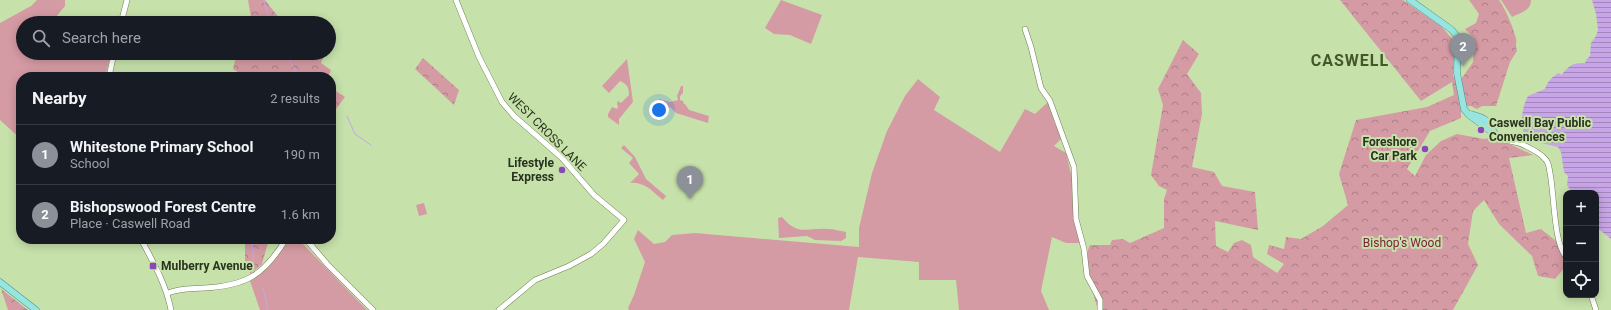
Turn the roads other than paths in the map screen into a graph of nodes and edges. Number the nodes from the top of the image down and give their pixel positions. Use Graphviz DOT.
graph roads {
  1 [pos="127,0"];
  2 [pos="456,0"];
  3 [pos="1410,0"];
  4 [pos="123,16"];
  5 [pos="1025,29"];
  6 [pos="113,60"];
  7 [pos="110,72"];
  8 [pos="1496,135"];
  9 [pos="144,244"];
  10 [pos="283,244"];
  11 [pos="310,244"];
  12 [pos="1563,253"];
  13 [pos="0,282"];
  14 [pos="168,293"];
  15 [pos="1592,298"];
  16 [pos="36,310"];
  17 [pos="171,310"];
  18 [pos="373,310"];
  19 [pos="499,310"];
  20 [pos="1100,310"];
  21 [pos="1596,310"];
  1 -- 4 [label="street"];
  2 -- 19 [label="street, WEST CROSS LANE"];
  3 -- 8 [label="main road"];
  5 -- 20 [label="street"];
  6 -- 7 [label="street"];
  8 -- 12 [label="street"];
  9 -- 14 [label="street"];
  10 -- 14 [label="street"];
  11 -- 18 [label="street"];
  13 -- 16 [label="main road"];
  14 -- 17 [label="street"];
  15 -- 21 [label="street"];
}
